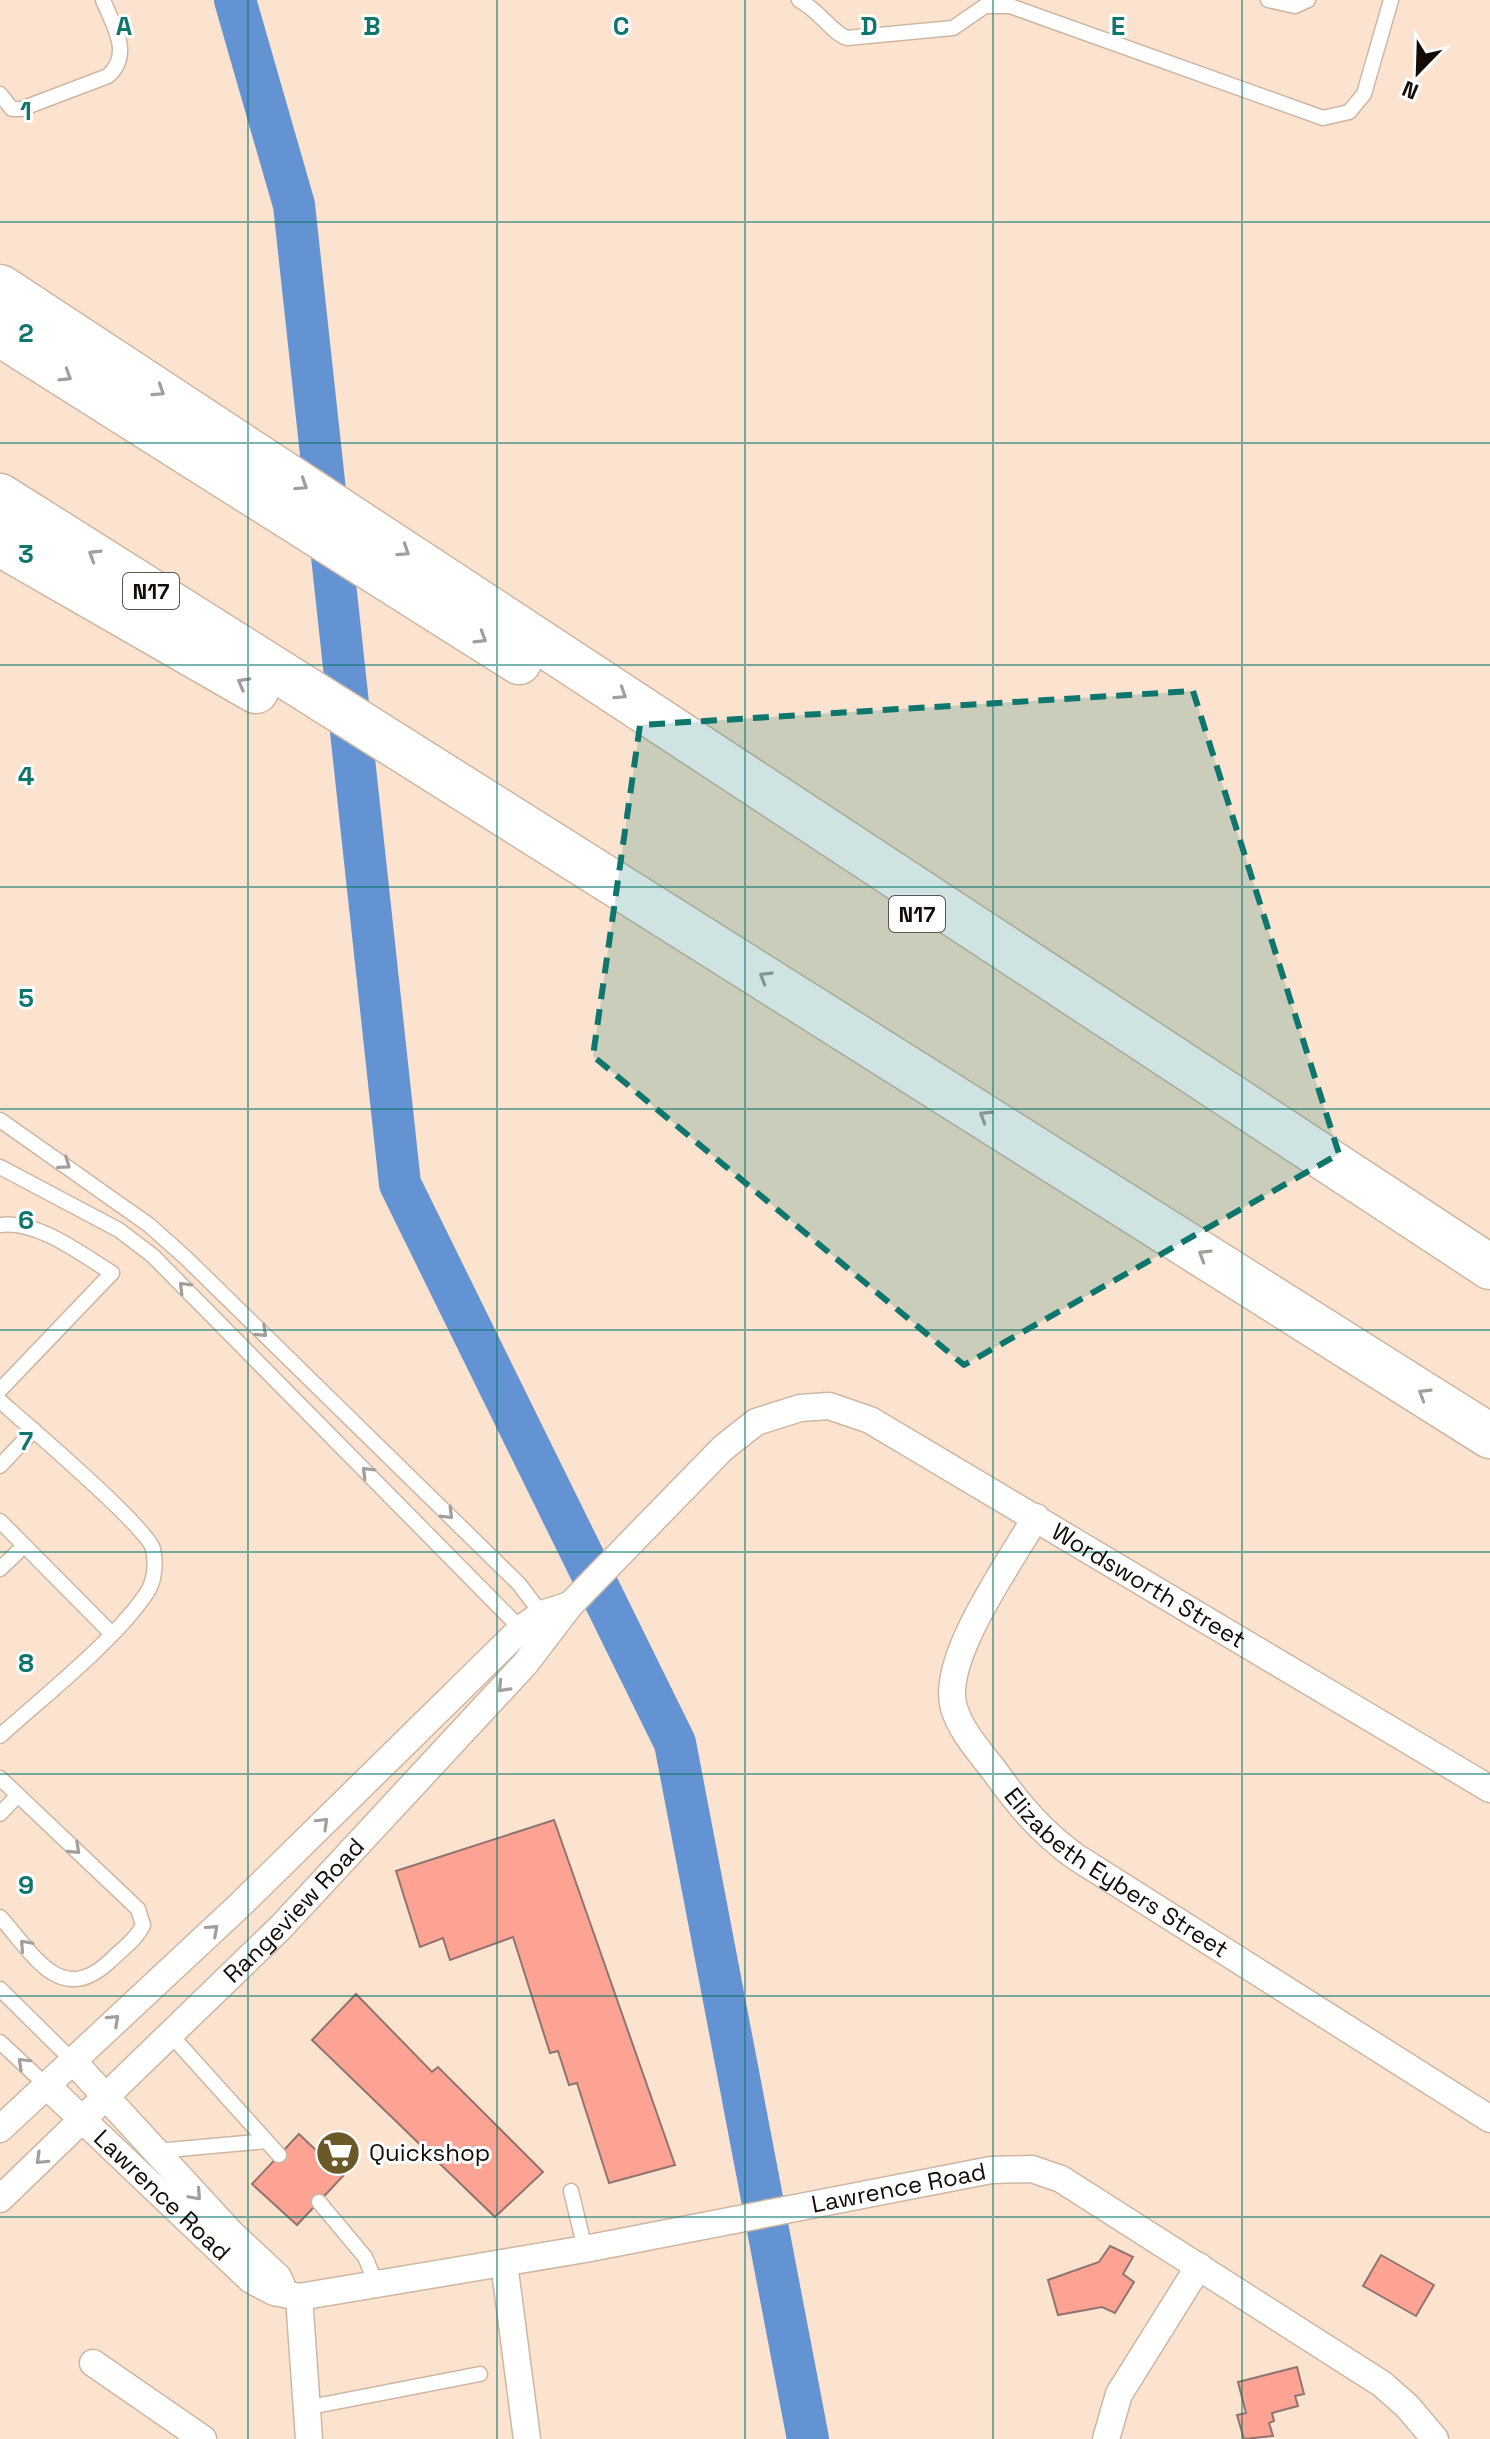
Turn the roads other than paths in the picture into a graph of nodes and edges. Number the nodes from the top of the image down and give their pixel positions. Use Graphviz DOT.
graph roads {
  1 [pos="103,0"];
  2 [pos="799,0"];
  3 [pos="1268,0"];
  4 [pos="1308,0"];
  5 [pos="1391,0"];
  6 [pos="0,94"];
  7 [pos="0,287"];
  8 [pos="0,334"];
  9 [pos="0,496"];
  10 [pos="0,544"];
  11 [pos="307,704"];
  12 [pos="0,1120"];
  13 [pos="0,1167"];
  14 [pos="18,1175"];
  15 [pos="0,1176"];
  16 [pos="0,1225"];
  17 [pos="1490,1267"];
  18 [pos="1490,1277"];
  19 [pos="0,1390"];
  20 [pos="0,1401"];
  21 [pos="800,1408"];
  22 [pos="34,1430"];
  23 [pos="1490,1436"];
  24 [pos="0,1466"];
  25 [pos="1036,1517"];
  26 [pos="0,1521"];
  27 [pos="24,1546"];
  28 [pos="0,1569"];
  29 [pos="538,1630"];
  30 [pos="111,1633"];
  31 [pos="0,1736"];
  32 [pos="0,1778"];
  33 [pos="1490,1789"];
  34 [pos="18,1795"];
  35 [pos="0,1814"];
  36 [pos="0,1917"];
  37 [pos="0,1989"];
  38 [pos="170,2034"];
  39 [pos="0,2042"];
  40 [pos="72,2060"];
  41 [pos="46,2085"];
  42 [pos="107,2095"];
  43 [pos="82,2119"];
  44 [pos="1490,2119"];
  45 [pos="0,2129"];
  46 [pos="266,2141"];
  47 [pos="157,2151"];
  48 [pos="279,2155"];
  49 [pos="571,2191"];
  50 [pos="0,2199"];
  51 [pos="319,2202"];
  52 [pos="585,2249"];
  53 [pos="504,2263"];
  54 [pos="1199,2266"];
  55 [pos="377,2285"];
  56 [pos="292,2295"];
  57 [pos="93,2363"];
  58 [pos="480,2374"];
  59 [pos="305,2408"];
  60 [pos="203,2439"];
  61 [pos="309,2439"];
  62 [pos="527,2439"];
  63 [pos="1106,2439"];
  64 [pos="1435,2439"];
  1 -- 6 [label="lane"];
  2 -- 5 [label="lane"];
  3 -- 4 [label="lane"];
  7 -- 17 [label="highway, one-way"];
  8 -- 18 [label="highway, N17, one-way"];
  11 -- 9 [label="highway, N17, one-way"];
  11 -- 10 [label="highway, one-way"];
  23 -- 11 [label="highway, N17, one-way"];
  12 -- 29 [label="lane, one-way"];
  13 -- 14 [label="lane"];
  14 -- 15 [label="lane"];
  29 -- 14 [label="lane, one-way"];
  16 -- 19 [label="lane"];
  20 -- 22 [label="lane"];
  21 -- 25 [label="street, Wordsworth Street"];
  21 -- 29 [label="street, Rangeview Road"];
  22 -- 24 [label="lane"];
  22 -- 30 [label="lane"];
  25 -- 33 [label="street, Wordsworth Street"];
  25 -- 44 [label="street, Elizabeth Eybers Street"];
  26 -- 27 [label="lane"];
  27 -- 28 [label="lane"];
  27 -- 30 [label="lane"];
  29 -- 38 [label="street, Rangeview Road, one-way"];
  40 -- 29 [label="street, Rangeview Road, one-way"];
  30 -- 31 [label="lane"];
  32 -- 34 [label="lane"];
  34 -- 35 [label="lane"];
  34 -- 36 [label="lane, one-way"];
  37 -- 40 [label="lane"];
  38 -- 42 [label="street, Rangeview Road"];
  38 -- 46 [label="lane"];
  41 -- 39 [label="lane, one-way"];
  40 -- 41 [label="street, Rangeview Road"];
  40 -- 42 [label="street, Lawrence Road"];
  41 -- 43 [label="street, Lawrence Road"];
  41 -- 45 [label="street, Rangeview Road"];
  42 -- 43 [label="street, Rangeview Road"];
  42 -- 47 [label="street, Lawrence Road"];
  43 -- 50 [label="street, Rangeview Road, one-way"];
  43 -- 56 [label="street, Lawrence Road"];
  46 -- 47 [label="lane"];
  46 -- 48 [label="lane"];
  47 -- 56 [label="street, Lawrence Road, one-way"];
  49 -- 52 [label="lane"];
  51 -- 55 [label="lane"];
  52 -- 53 [label="street, Lawrence Road"];
  52 -- 54 [label="street, Lawrence Road"];
  53 -- 55 [label="street, Lawrence Road"];
  53 -- 62 [label="street"];
  54 -- 63 [label="street"];
  54 -- 64 [label="street, Lawrence Road"];
  55 -- 56 [label="street, Lawrence Road"];
  56 -- 59 [label="street"];
  57 -- 60 [label="street"];
  58 -- 59 [label="lane"];
  59 -- 61 [label="street"];
}
